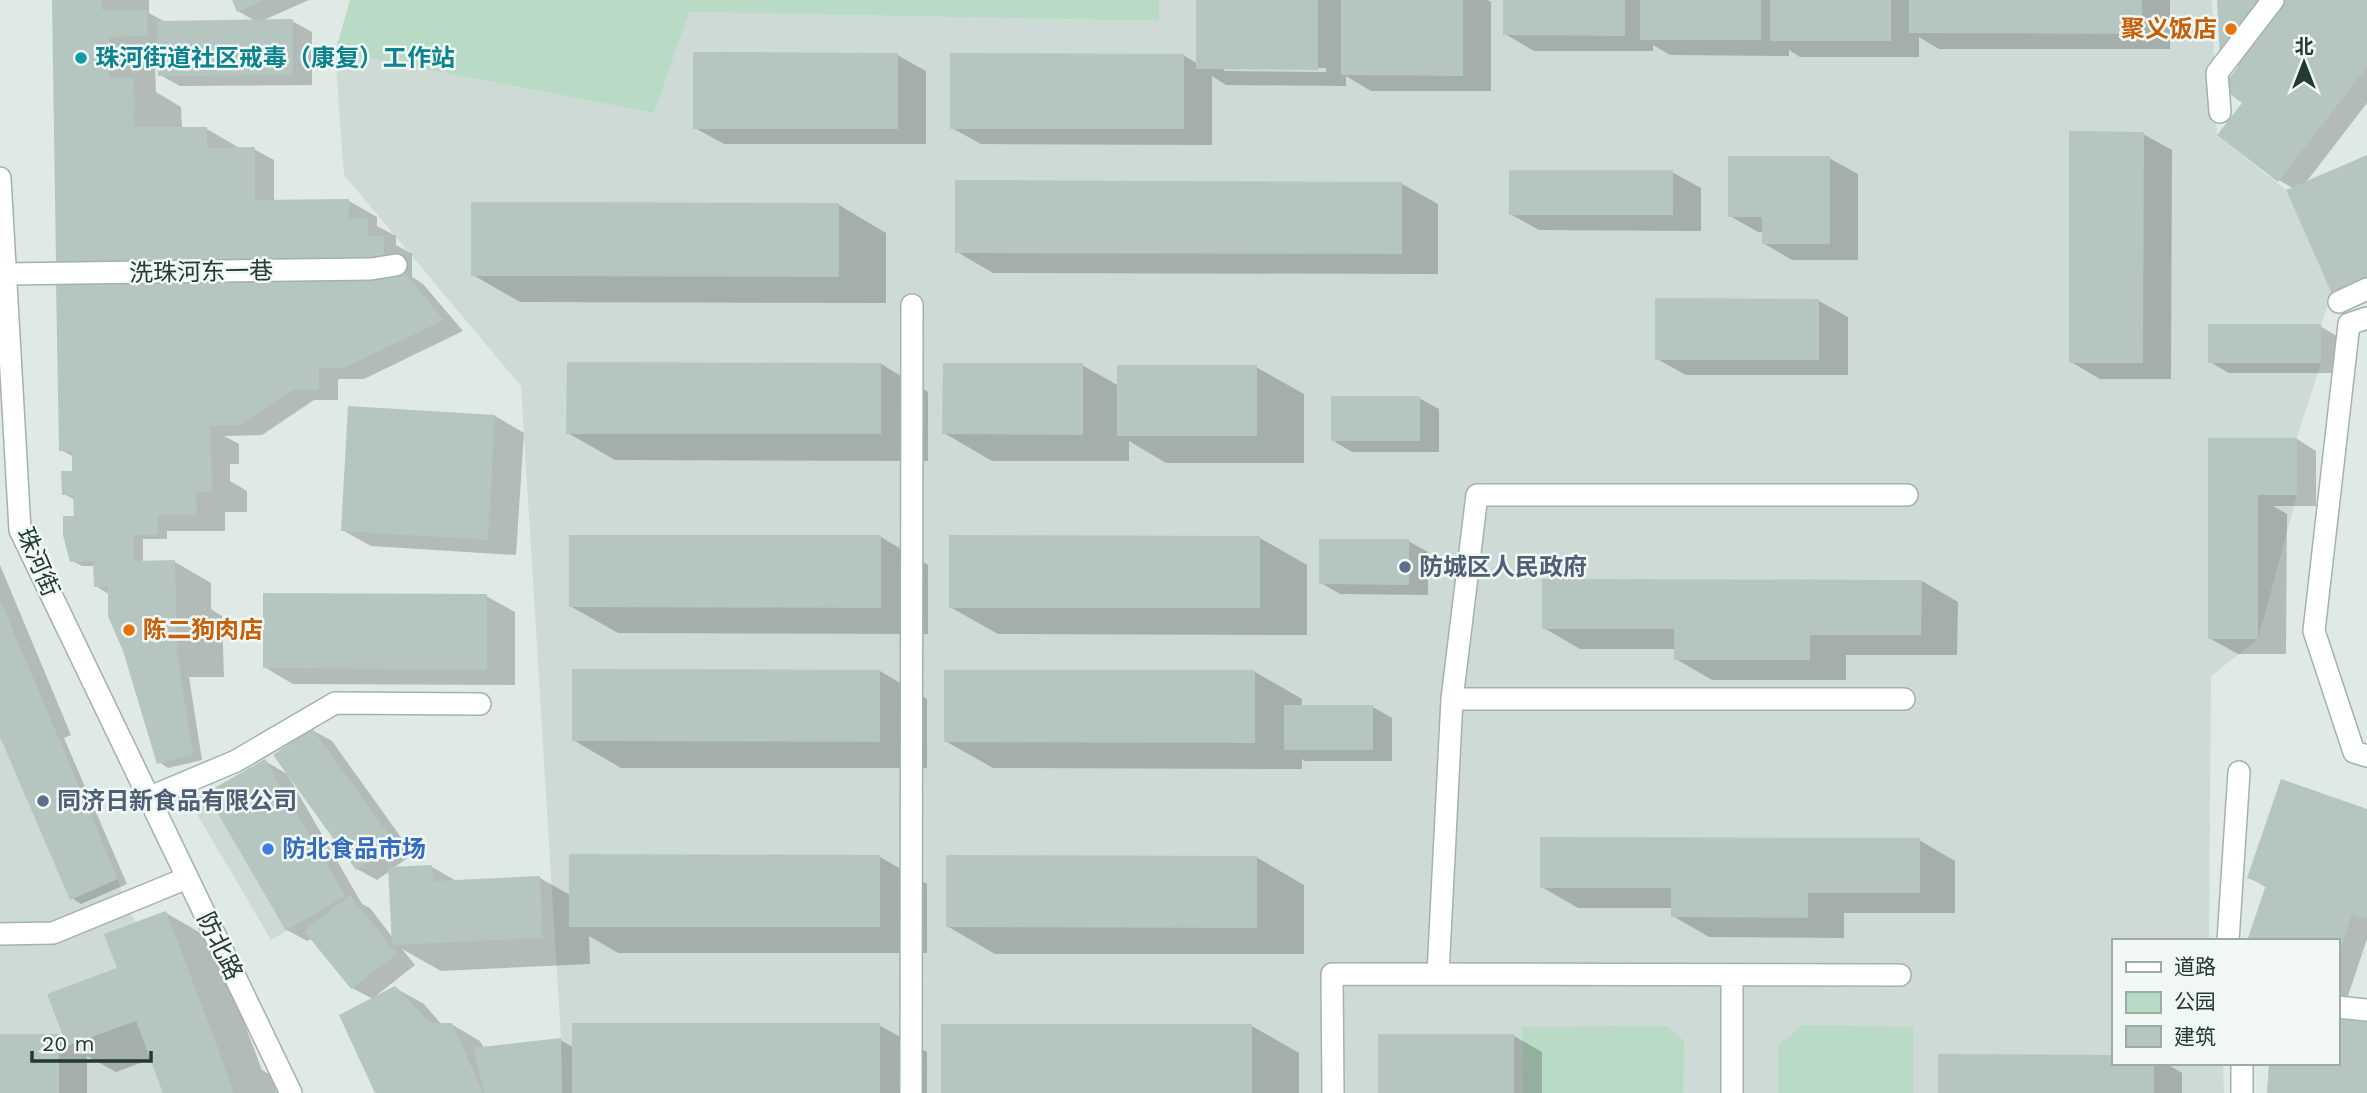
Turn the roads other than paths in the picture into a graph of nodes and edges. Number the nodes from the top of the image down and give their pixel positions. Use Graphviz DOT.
graph roads {
  1 [pos="2273,0"];
  2 [pos="2220,112"];
  3 [pos="0,178"];
  4 [pos="396,265"];
  5 [pos="5,274"];
  6 [pos="2367,289"];
  7 [pos="2339,302"];
  8 [pos="912,305"];
  9 [pos="4,317"];
  10 [pos="2367,318"];
  11 [pos="1907,495"];
  12 [pos="10,531"];
  13 [pos="1452,699"];
  14 [pos="1903,699"];
  15 [pos="480,704"];
  16 [pos="2367,755"];
  17 [pos="2239,772"];
  18 [pos="148,799"];
  19 [pos="187,878"];
  20 [pos="0,934"];
  21 [pos="2228,939"];
  22 [pos="1438,974"];
  23 [pos="1732,975"];
  24 [pos="1900,975"];
  25 [pos="2339,1007"];
  26 [pos="2367,1010"];
  27 [pos="2242,1065"];
  28 [pos="291,1093"];
  29 [pos="911,1093"];
  30 [pos="1333,1093"];
  31 [pos="1732,1093"];
  32 [pos="2242,1093"];
  1 -- 2 [label="street"];
  3 -- 5 [label="street, 珠河街"];
  4 -- 5 [label="street, 洗珠河东一巷"];
  5 -- 9 [label="street, 珠河街"];
  6 -- 7 [label="street"];
  8 -- 29 [label="street"];
  9 -- 12 [label="street, 珠河街"];
  10 -- 16 [label="street"];
  11 -- 13 [label="street"];
  12 -- 18 [label="street, 珠河街"];
  13 -- 14 [label="street"];
  13 -- 22 [label="street"];
  15 -- 18 [label="street"];
  17 -- 21 [label="street"];
  18 -- 19 [label="street, 防北路"];
  19 -- 20 [label="street"];
  19 -- 28 [label="street, 防北路"];
  22 -- 23 [label="street"];
  22 -- 30 [label="street"];
  23 -- 24 [label="street"];
  23 -- 31 [label="street"];
  25 -- 26 [label="street"];
  27 -- 32 [label="street"];
}
